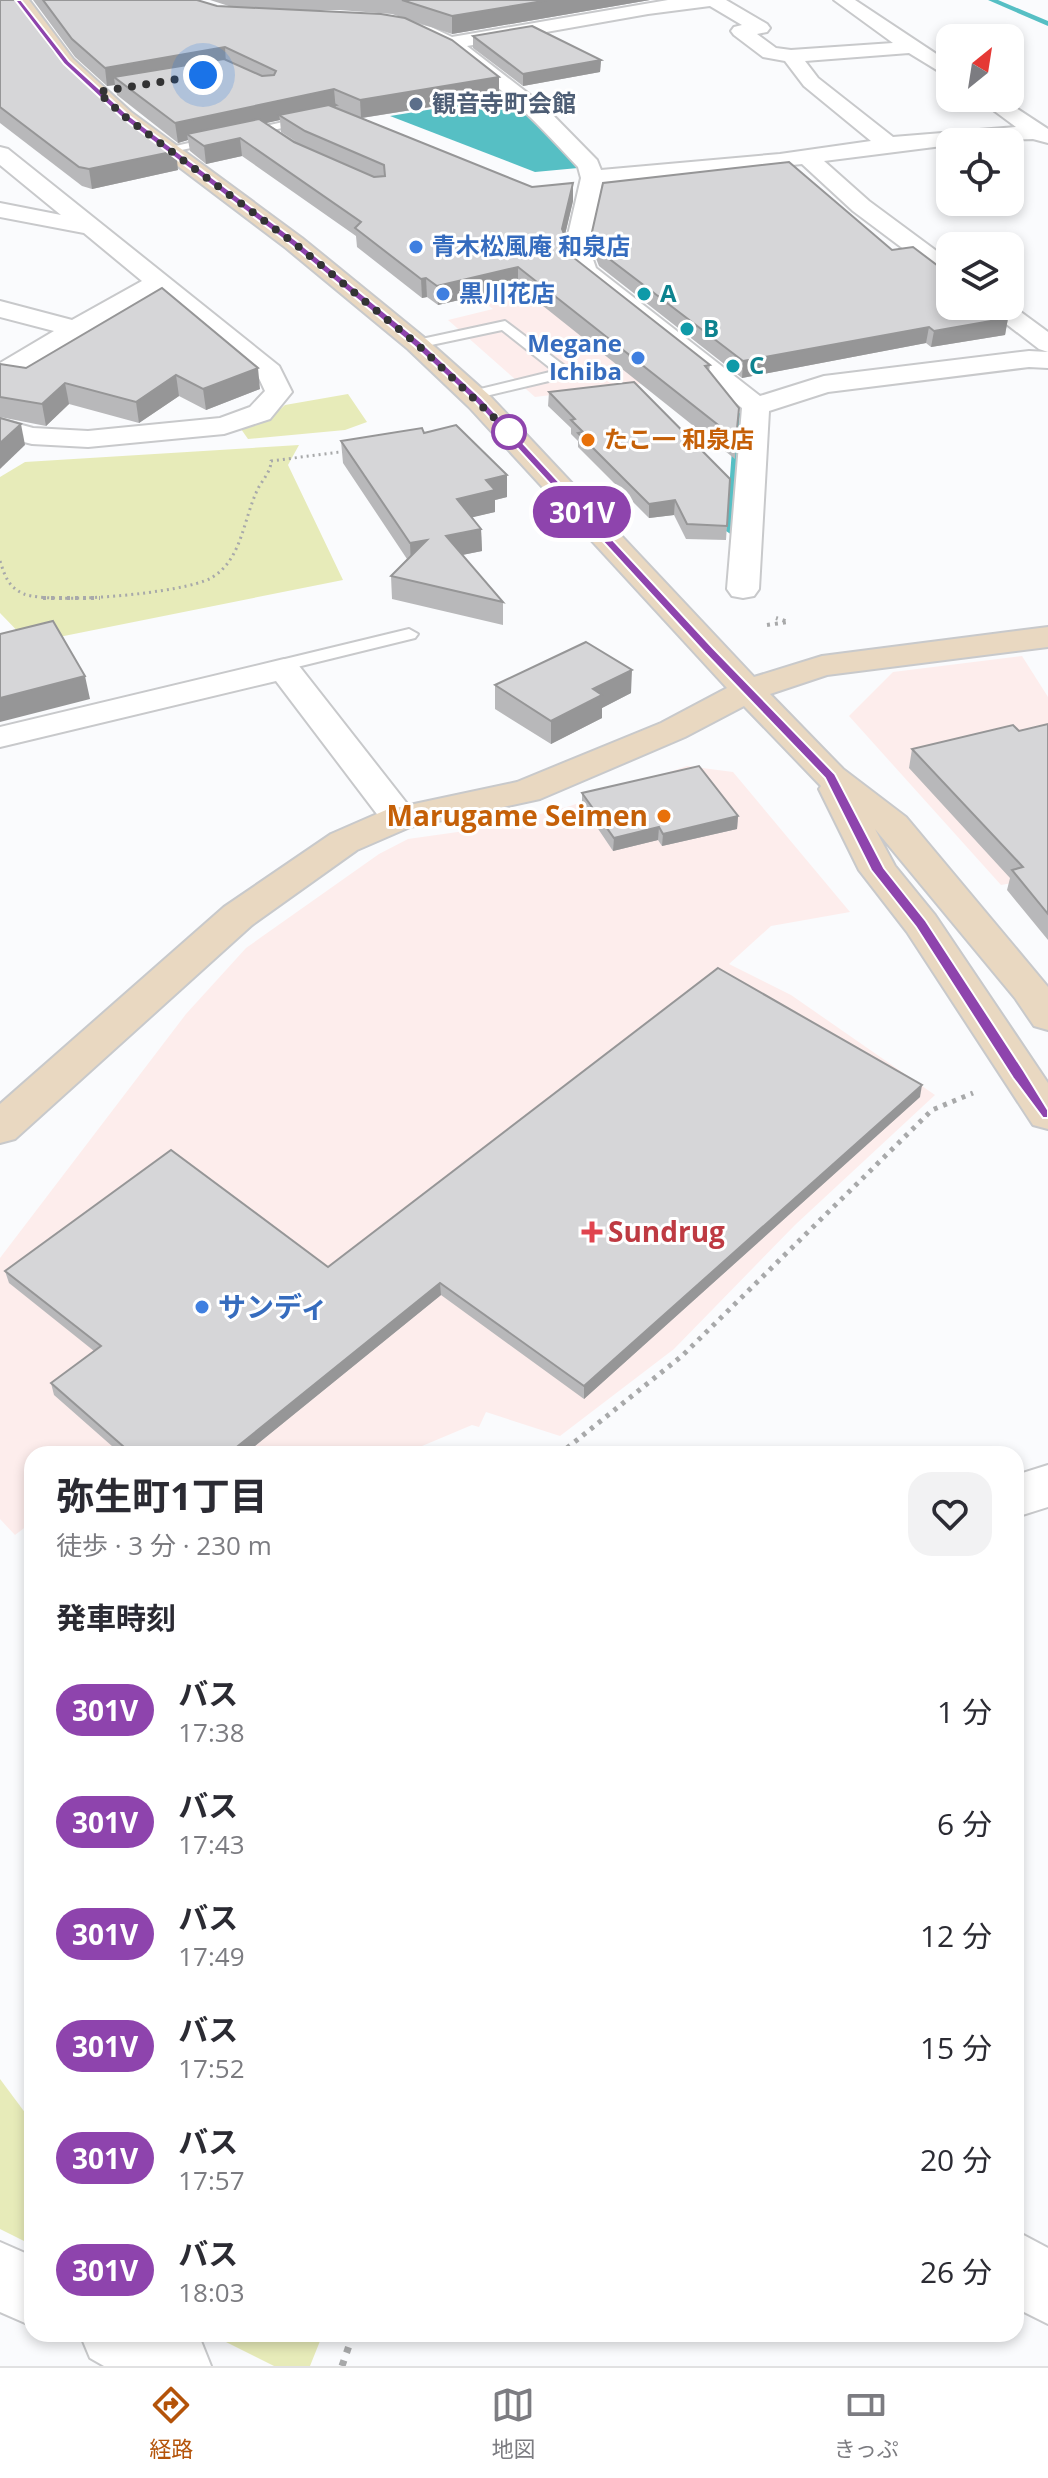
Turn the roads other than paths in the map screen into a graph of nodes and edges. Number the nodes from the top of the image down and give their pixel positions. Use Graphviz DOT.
graph roads {
  1 [pos="19,0"];
  2 [pos="705,0"];
  3 [pos="713,0"];
  4 [pos="843,0"];
  5 [pos="377,22"];
  6 [pos="450,43"];
  7 [pos="913,47"];
  8 [pos="791,56"];
  9 [pos="936,63"];
  10 [pos="1007,112"];
  11 [pos="324,116"];
  12 [pos="262,129"];
  13 [pos="1042,136"];
  14 [pos="275,138"];
  15 [pos="889,145"];
  16 [pos="168,149"];
  17 [pos="0,154"];
  18 [pos="807,157"];
  19 [pos="592,178"];
  20 [pos="0,210"];
  21 [pos="91,227"];
  22 [pos="936,262"];
  23 [pos="160,283"];
  24 [pos="0,309"];
  25 [pos="1015,320"];
  26 [pos="75,329"];
  27 [pos="417,344"];
  28 [pos="1048,344"];
  29 [pos="1048,360"];
  30 [pos="0,374"];
  31 [pos="473,395"];
  32 [pos="756,406"];
  33 [pos="0,427"];
  34 [pos="743,589"];
  35 [pos="409,634"];
  36 [pos="1048,637"];
  37 [pos="284,669"];
  38 [pos="748,690"];
  39 [pos="0,737"];
  40 [pos="831,776"];
  41 [pos="399,818"];
  42 [pos="1042,996"];
  43 [pos="1048,1114"];
  44 [pos="0,1128"];
  45 [pos="1048,1486"];
  46 [pos="1024,1494"];
  47 [pos="1024,2271"];
  48 [pos="0,2276"];
  49 [pos="24,2288"];
  50 [pos="1048,2290"];
  51 [pos="130,2342"];
  52 [pos="176,2366"];
  1 -- 16 [label="street"];
  2 -- 3 [label="street"];
  2 -- 6 [label="street"];
  3 -- 8 [label="street"];
  4 -- 7 [label="street"];
  5 -- 6 [label="street"];
  6 -- 19 [label="street"];
  7 -- 8 [label="street"];
  7 -- 9 [label="street"];
  8 -- 15 [label="street"];
  10 -- 13 [label="street"];
  11 -- 12 [label="lane"];
  12 -- 14 [label="lane"];
  12 -- 16 [label="lane"];
  13 -- 15 [label="street"];
  15 -- 18 [label="street"];
  16 -- 27 [label="street"];
  17 -- 21 [label="street"];
  18 -- 19 [label="street"];
  18 -- 22 [label="street"];
  19 -- 32 [label="street"];
  20 -- 21 [label="street"];
  21 -- 23 [label="street"];
  23 -- 26 [label="street"];
  23 -- 33 [label="street"];
  24 -- 26 [label="street"];
  25 -- 28 [label="street"];
  26 -- 30 [label="street"];
  27 -- 31 [label="street"];
  27 -- 31 [label="lane"];
  29 -- 32 [label="street"];
  31 -- 38 [label="street"];
  32 -- 34 [label="street"];
  35 -- 37 [label="lane"];
  36 -- 38 [label="street"];
  37 -- 39 [label="street"];
  37 -- 41 [label="street"];
  38 -- 40 [label="street"];
  38 -- 41 [label="street"];
  40 -- 42 [label="street"];
  40 -- 43 [label="street"];
  41 -- 44 [label="street"];
  45 -- 46 [label="street"];
  47 -- 50 [label="street"];
  48 -- 49 [label="street"];
  51 -- 52 [label="street"];
}
